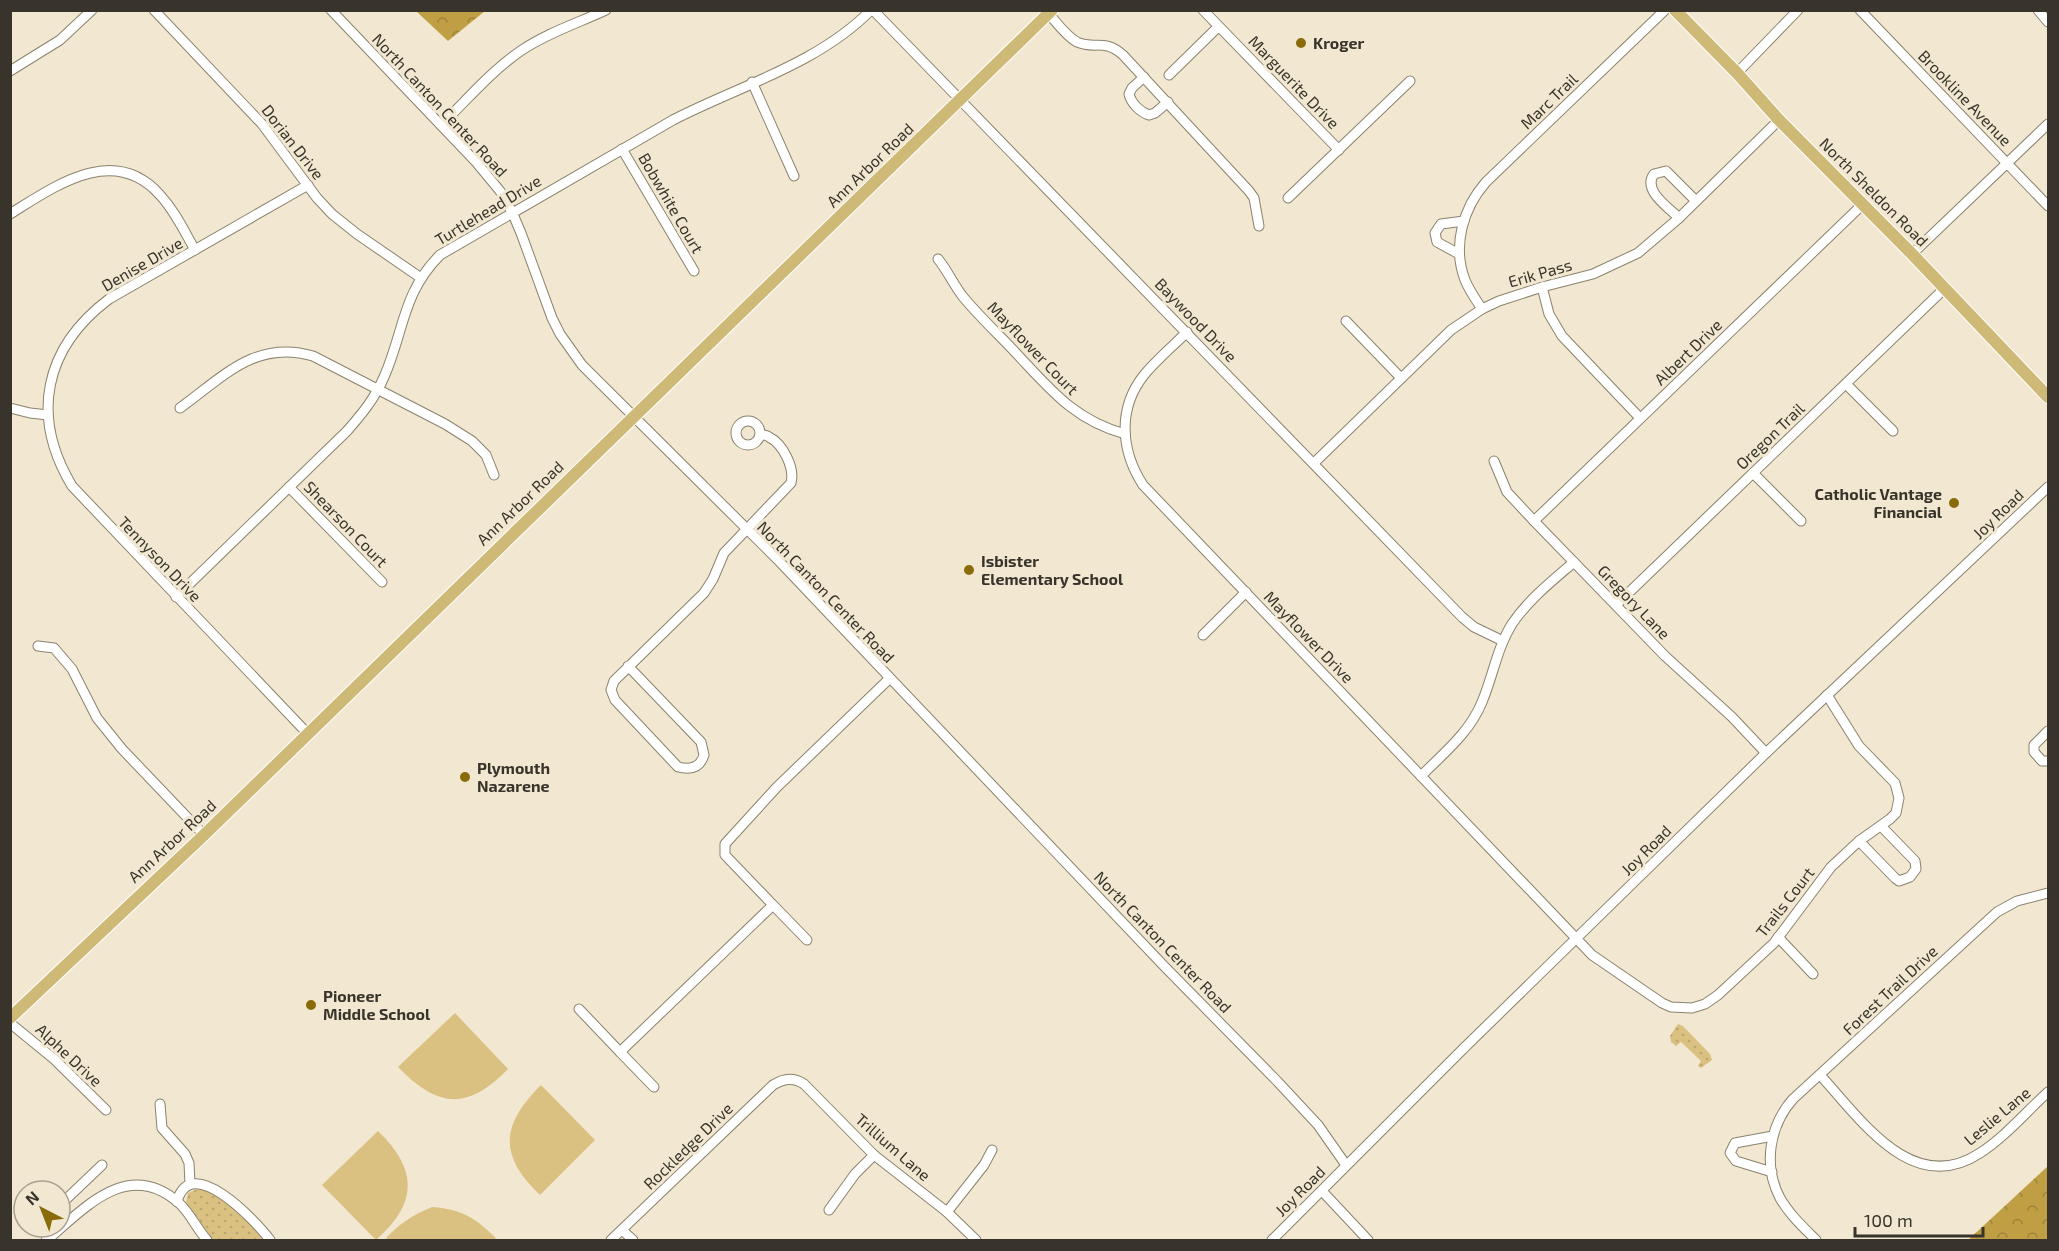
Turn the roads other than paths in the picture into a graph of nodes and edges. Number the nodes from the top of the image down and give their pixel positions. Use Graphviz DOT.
graph roads {
  1 [pos="92,10"];
  2 [pos="154,10"];
  3 [pos="331,10"];
  4 [pos="606,10"];
  5 [pos="872,10"];
  6 [pos="1203,10"];
  7 [pos="1665,10"];
  8 [pos="1675,10"];
  9 [pos="1798,10"];
  10 [pos="1860,10"];
  11 [pos="2038,10"];
  12 [pos="1051,12"];
  13 [pos="2049,22"];
  14 [pos="1218,27"];
  15 [pos="10,71"];
  16 [pos="1737,73"];
  17 [pos="1169,75"];
  18 [pos="1144,77"];
  19 [pos="1410,81"];
  20 [pos="752,82"];
  21 [pos="960,100"];
  22 [pos="1168,102"];
  23 [pos="1779,120"];
  24 [pos="2049,124"];
  25 [pos="441,125"];
  26 [pos="622,149"];
  27 [pos="1339,150"];
  28 [pos="2007,163"];
  29 [pos="794,176"];
  30 [pos="308,185"];
  31 [pos="1288,198"];
  32 [pos="1696,201"];
  33 [pos="1863,204"];
  34 [pos="2049,206"];
  35 [pos="512,212"];
  36 [pos="10,214"];
  37 [pos="1679,218"];
  38 [pos="1464,221"];
  39 [pos="1259,226"];
  40 [pos="195,250"];
  41 [pos="1459,254"];
  42 [pos="1912,254"];
  43 [pos="938,259"];
  44 [pos="694,272"];
  45 [pos="420,278"];
  46 [pos="1542,287"];
  47 [pos="1944,288"];
  48 [pos="1482,309"];
  49 [pos="1346,321"];
  50 [pos="1187,332"];
  51 [pos="1401,378"];
  52 [pos="1846,384"];
  53 [pos="378,390"];
  54 [pos="2049,397"];
  55 [pos="10,408"];
  56 [pos="180,408"];
  57 [pos="48,415"];
  58 [pos="632,417"];
  59 [pos="1640,418"];
  60 [pos="1893,431"];
  61 [pos="1125,434"];
  62 [pos="760,435"];
  63 [pos="1494,461"];
  64 [pos="1314,463"];
  65 [pos="1753,473"];
  66 [pos="494,475"];
  67 [pos="289,487"];
  68 [pos="2049,487"];
  69 [pos="1534,521"];
  70 [pos="1801,521"];
  71 [pos="745,529"];
  72 [pos="1574,562"];
  73 [pos="382,582"];
  74 [pos="1246,592"];
  75 [pos="176,597"];
  76 [pos="1616,605"];
  77 [pos="1203,634"];
  78 [pos="1503,641"];
  79 [pos="38,646"];
  80 [pos="628,666"];
  81 [pos="889,679"];
  82 [pos="1827,695"];
  83 [pos="2049,731"];
  84 [pos="307,733"];
  85 [pos="1766,753"];
  86 [pos="2049,761"];
  87 [pos="1421,776"];
  88 [pos="1881,826"];
  89 [pos="204,835"];
  90 [pos="1859,842"];
  91 [pos="2049,893"];
  92 [pos="773,905"];
  93 [pos="1779,937"];
  94 [pos="1577,938"];
  95 [pos="807,940"];
  96 [pos="1813,974"];
  97 [pos="579,1009"];
  98 [pos="10,1018"];
  99 [pos="10,1023"];
  100 [pos="620,1052"];
  101 [pos="1820,1075"];
  102 [pos="789,1079"];
  103 [pos="654,1087"];
  104 [pos="2049,1092"];
  105 [pos="160,1104"];
  106 [pos="106,1110"];
  107 [pos="1773,1136"];
  108 [pos="992,1150"];
  109 [pos="874,1155"];
  110 [pos="102,1165"];
  111 [pos="1346,1165"];
  112 [pos="1772,1172"];
  113 [pos="190,1184"];
  114 [pos="1322,1191"];
  115 [pos="72,1194"];
  116 [pos="177,1202"];
  117 [pos="829,1210"];
  118 [pos="947,1212"];
  119 [pos="622,1230"];
  120 [pos="47,1240"];
  121 [pos="207,1240"];
  122 [pos="270,1240"];
  123 [pos="611,1240"];
  124 [pos="633,1240"];
  125 [pos="976,1240"];
  126 [pos="1272,1240"];
  127 [pos="1368,1240"];
  128 [pos="1816,1240"];
  1 -- 15 [label="street"];
  2 -- 30 [label="street, Dorian Drive"];
  3 -- 25 [label="street, North Canton Center Road"];
  4 -- 25 [label="street"];
  5 -- 20 [label="street, Turtlehead Drive"];
  5 -- 21 [label="street, Baywood Drive"];
  6 -- 14 [label="street, Marguerite Drive"];
  7 -- 38 [label="street, Marc Trail"];
  8 -- 16 [label="main road, North Sheldon Road"];
  9 -- 16 [label="street"];
  10 -- 28 [label="street, Brookline Avenue"];
  11 -- 13 [label="street"];
  12 -- 18 [label="street"];
  12 -- 21 [label="main road, Ann Arbor Road"];
  14 -- 17 [label="street"];
  14 -- 27 [label="street, Marguerite Drive"];
  16 -- 23 [label="main road, North Sheldon Road"];
  18 -- 22 [label="street"];
  18 -- 22 [label="street"];
  19 -- 27 [label="street"];
  20 -- 26 [label="street, Turtlehead Drive"];
  20 -- 29 [label="street"];
  21 -- 50 [label="street, Baywood Drive"];
  21 -- 58 [label="main road, Ann Arbor Road"];
  22 -- 39 [label="street"];
  23 -- 32 [label="street, Erik Pass"];
  23 -- 33 [label="main road, North Sheldon Road"];
  24 -- 28 [label="street"];
  25 -- 35 [label="street, North Canton Center Road"];
  26 -- 35 [label="street, Turtlehead Drive"];
  26 -- 44 [label="street, Bobwhite Court"];
  27 -- 31 [label="street"];
  28 -- 34 [label="street, Brookline Avenue"];
  28 -- 42 [label="street"];
  30 -- 40 [label="street, Denise Drive"];
  30 -- 45 [label="street, Dorian Drive"];
  32 -- 37 [label="street, Erik Pass"];
  32 -- 37 [label="street"];
  33 -- 42 [label="main road, North Sheldon Road"];
  33 -- 59 [label="street, Albert Drive"];
  35 -- 45 [label="street, Turtlehead Drive"];
  35 -- 58 [label="street, North Canton Center Road"];
  36 -- 40 [label="street"];
  37 -- 46 [label="street, Erik Pass"];
  38 -- 41 [label="street, Marc Trail"];
  38 -- 41 [label="street"];
  40 -- 57 [label="street, Denise Drive"];
  41 -- 48 [label="street, Marc Trail"];
  42 -- 47 [label="main road, North Sheldon Road"];
  43 -- 61 [label="street, Mayflower Court"];
  45 -- 53 [label="street, Turtlehead Drive"];
  46 -- 48 [label="street, Erik Pass"];
  46 -- 59 [label="street"];
  47 -- 52 [label="street, Oregon Trail"];
  47 -- 54 [label="main road, North Sheldon Road"];
  48 -- 51 [label="street, Erik Pass"];
  49 -- 51 [label="street"];
  50 -- 61 [label="street, Mayflower Drive"];
  50 -- 64 [label="street, Baywood Drive"];
  51 -- 64 [label="street, Erik Pass"];
  52 -- 60 [label="street"];
  52 -- 65 [label="street, Oregon Trail"];
  53 -- 56 [label="street"];
  53 -- 66 [label="street"];
  53 -- 67 [label="street, Turtlehead Drive"];
  55 -- 57 [label="street"];
  57 -- 75 [label="street, Tennyson Drive"];
  58 -- 71 [label="street, North Canton Center Road"];
  58 -- 84 [label="main road, Ann Arbor Road"];
  59 -- 69 [label="street, Albert Drive"];
  61 -- 74 [label="street, Mayflower Drive"];
  62 -- 71 [label="street"];
  63 -- 69 [label="street, Gregory Lane"];
  64 -- 78 [label="street, Baywood Drive"];
  65 -- 70 [label="street"];
  65 -- 76 [label="street, Oregon Trail"];
  67 -- 73 [label="street, Shearson Court"];
  67 -- 75 [label="street, Turtlehead Drive"];
  68 -- 82 [label="street, Joy Road"];
  69 -- 72 [label="street, Gregory Lane"];
  71 -- 80 [label="street"];
  71 -- 81 [label="street, North Canton Center Road"];
  72 -- 76 [label="street, Gregory Lane"];
  72 -- 78 [label="street"];
  74 -- 77 [label="street"];
  74 -- 87 [label="street, Mayflower Drive"];
  75 -- 84 [label="street, Tennyson Drive"];
  76 -- 85 [label="street, Gregory Lane"];
  78 -- 87 [label="street"];
  79 -- 89 [label="street"];
  80 -- 80 [label="street"];
  81 -- 92 [label="street"];
  81 -- 111 [label="street, North Canton Center Road"];
  82 -- 85 [label="street, Joy Road"];
  82 -- 88 [label="street, Trails Court"];
  83 -- 86 [label="street"];
  84 -- 89 [label="main road, Ann Arbor Road"];
  85 -- 94 [label="street, Joy Road"];
  87 -- 94 [label="street, Mayflower Drive"];
  88 -- 90 [label="street, Trails Court"];
  88 -- 90 [label="street"];
  89 -- 98 [label="main road, Ann Arbor Road"];
  90 -- 93 [label="street, Trails Court"];
  91 -- 101 [label="street, Forest Trail Drive"];
  92 -- 95 [label="street"];
  92 -- 100 [label="street"];
  93 -- 94 [label="street, Trails Court"];
  93 -- 96 [label="street"];
  94 -- 111 [label="street, Joy Road"];
  97 -- 100 [label="street"];
  99 -- 106 [label="street, Alphe Drive"];
  100 -- 103 [label="street"];
  101 -- 104 [label="street, Leslie Lane"];
  101 -- 107 [label="street, Forest Trail Drive"];
  102 -- 109 [label="street, Trillium Lane"];
  102 -- 119 [label="street, Rockledge Drive"];
  105 -- 113 [label="street"];
  107 -- 112 [label="street, Forest Trail Drive"];
  107 -- 112 [label="street"];
  108 -- 118 [label="street"];
  109 -- 117 [label="street"];
  109 -- 118 [label="street, Trillium Lane"];
  110 -- 115 [label="street"];
  111 -- 114 [label="street, Joy Road"];
  112 -- 128 [label="street, Forest Trail Drive"];
  113 -- 116 [label="street"];
  113 -- 122 [label="street"];
  114 -- 126 [label="street, Joy Road"];
  114 -- 127 [label="street"];
  116 -- 120 [label="street"];
  116 -- 121 [label="street"];
  118 -- 125 [label="street, Trillium Lane"];
  119 -- 123 [label="street, Rockledge Drive"];
  119 -- 124 [label="street"];
}
